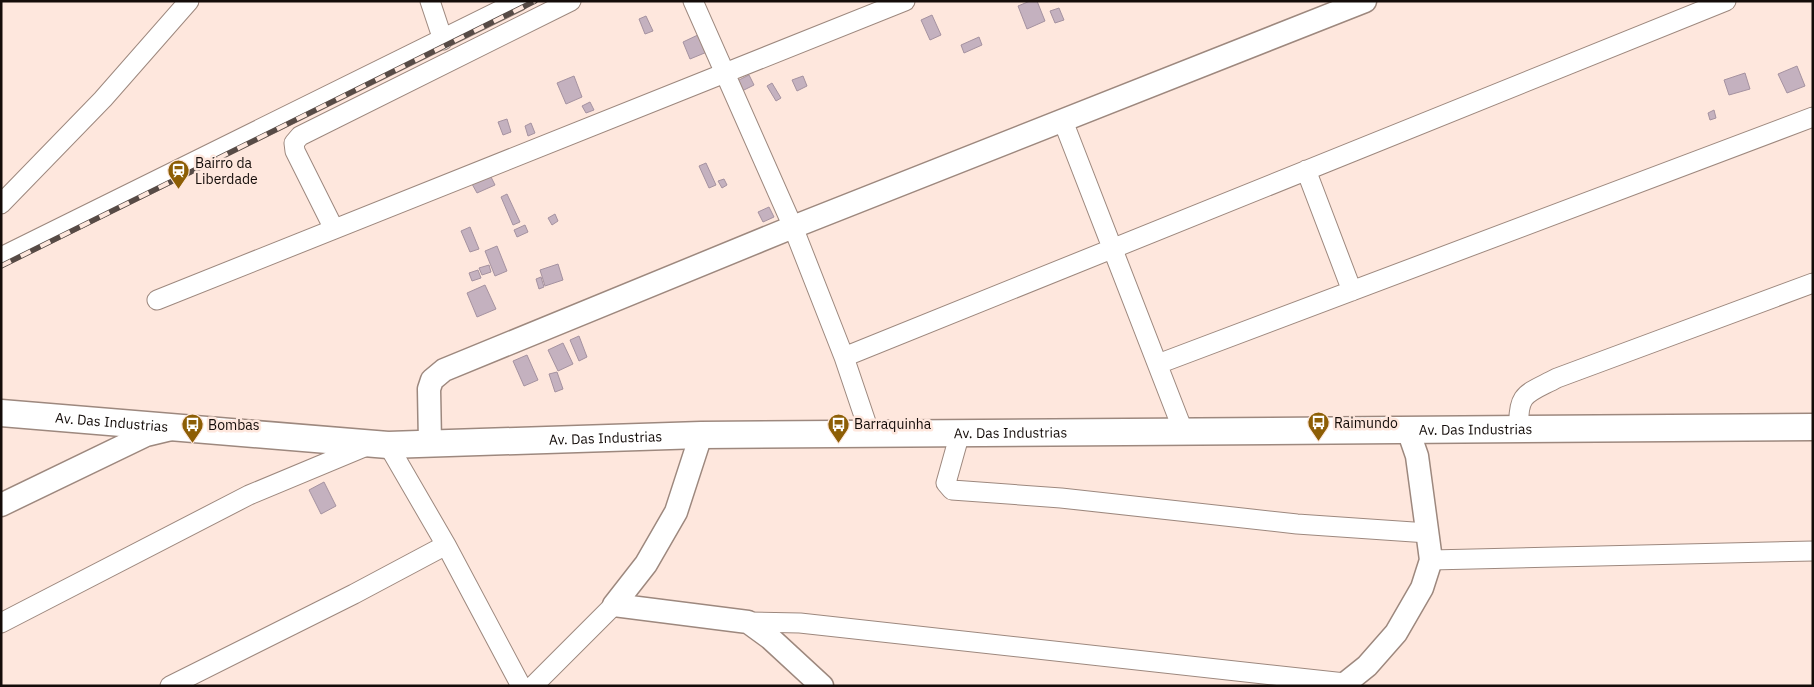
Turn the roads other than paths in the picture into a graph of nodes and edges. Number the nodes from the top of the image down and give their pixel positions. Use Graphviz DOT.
graph roads {
  1 [pos="189,1"];
  2 [pos="430,1"];
  3 [pos="519,1"];
  4 [pos="571,1"];
  5 [pos="693,1"];
  6 [pos="905,1"];
  7 [pos="1365,1"];
  8 [pos="1726,1"];
  9 [pos="443,40"];
  10 [pos="724,72"];
  11 [pos="1813,117"];
  12 [pos="1063,121"];
  13 [pos="1306,170"];
  14 [pos="1,204"];
  15 [pos="793,227"];
  16 [pos="334,229"];
  17 [pos="1112,249"];
  18 [pos="1,257"];
  19 [pos="1813,283"];
  20 [pos="1352,291"];
  21 [pos="157,300"];
  22 [pos="844,357"];
  23 [pos="1158,364"];
  24 [pos="1,413"];
  25 [pos="1813,427"];
  26 [pos="174,429"];
  27 [pos="1518,429"];
  28 [pos="1408,430"];
  29 [pos="960,433"];
  30 [pos="1184,433"];
  31 [pos="870,434"];
  32 [pos="701,435"];
  33 [pos="430,443"];
  34 [pos="379,445"];
  35 [pos="1,505"];
  36 [pos="1428,534"];
  37 [pos="446,545"];
  38 [pos="1813,551"];
  39 [pos="1431,560"];
  40 [pos="614,605"];
  41 [pos="748,622"];
  42 [pos="1,623"];
  43 [pos="533,685"];
  44 [pos="1343,685"];
  45 [pos="170,686"];
  46 [pos="822,686"];
  1 -- 14 [label="street"];
  2 -- 9 [label="street"];
  3 -- 9 [label="street"];
  4 -- 16 [label="street"];
  5 -- 10 [label="street"];
  6 -- 10 [label="street"];
  7 -- 12 [label="street"];
  8 -- 13 [label="street"];
  9 -- 18 [label="street"];
  10 -- 15 [label="street"];
  10 -- 16 [label="street"];
  11 -- 20 [label="street"];
  12 -- 15 [label="street"];
  12 -- 17 [label="street"];
  13 -- 17 [label="street"];
  13 -- 20 [label="street"];
  15 -- 22 [label="street"];
  15 -- 33 [label="street"];
  16 -- 21 [label="street"];
  17 -- 22 [label="street"];
  17 -- 23 [label="street"];
  19 -- 27 [label="street"];
  20 -- 23 [label="street"];
  22 -- 31 [label="street"];
  23 -- 30 [label="street"];
  24 -- 26 [label="main road, Av. Das Industrias"];
  25 -- 27 [label="main road, Av. Das Industrias"];
  26 -- 34 [label="main road, Av. Das Industrias"];
  26 -- 35 [label="street"];
  27 -- 28 [label="main road, Av. Das Industrias"];
  28 -- 30 [label="main road, Av. Das Industrias"];
  28 -- 36 [label="street"];
  29 -- 30 [label="main road, Av. Das Industrias"];
  29 -- 31 [label="main road, Av. Das Industrias"];
  29 -- 36 [label="street"];
  31 -- 32 [label="main road, Av. Das Industrias"];
  32 -- 33 [label="main road, Av. Das Industrias"];
  32 -- 40 [label="street"];
  33 -- 34 [label="main road, Av. Das Industrias"];
  34 -- 37 [label="street"];
  34 -- 42 [label="street"];
  36 -- 39 [label="street"];
  37 -- 43 [label="street"];
  37 -- 45 [label="street"];
  38 -- 39 [label="street"];
  39 -- 44 [label="street"];
  40 -- 41 [label="street"];
  40 -- 43 [label="street"];
  41 -- 44 [label="street"];
  41 -- 46 [label="street"];
}
